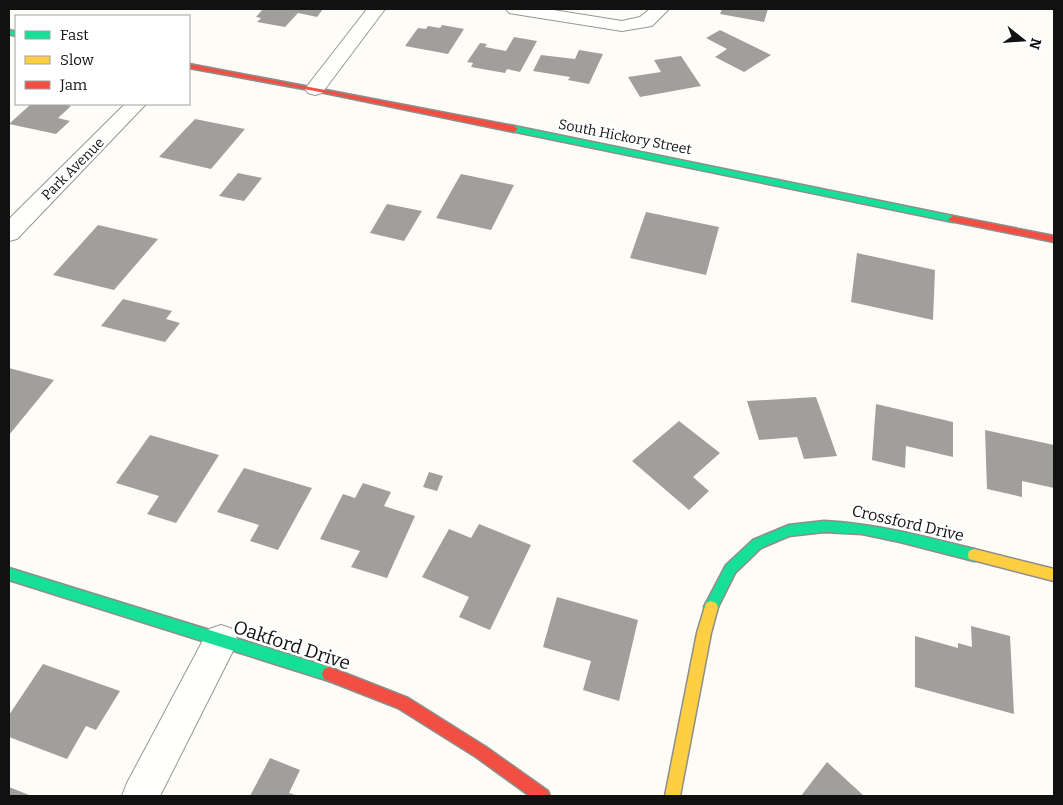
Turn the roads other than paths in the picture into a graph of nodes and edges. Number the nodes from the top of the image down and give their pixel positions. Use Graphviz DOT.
graph roads {
  1 [pos="376,9"];
  2 [pos="515,9"];
  3 [pos="660,9"];
  4 [pos="190,66"];
  5 [pos="315,89"];
  6 [pos="135,105"];
  7 [pos="9,233"];
  8 [pos="1054,239"];
  9 [pos="9,574"];
  10 [pos="1054,575"];
  11 [pos="221,641"];
  12 [pos="140,796"];
  13 [pos="544,796"];
  14 [pos="672,796"];
  1 -- 5 [label="street"];
  2 -- 3 [label="street"];
  4 -- 5 [label="street, South Hickory Street"];
  5 -- 8 [label="street, South Hickory Street"];
  6 -- 7 [label="street, Park Avenue"];
  9 -- 11 [label="street, Oakford Drive"];
  10 -- 14 [label="street, Crossford Drive"];
  11 -- 12 [label="street"];
  11 -- 13 [label="street, Oakford Drive"];
}
